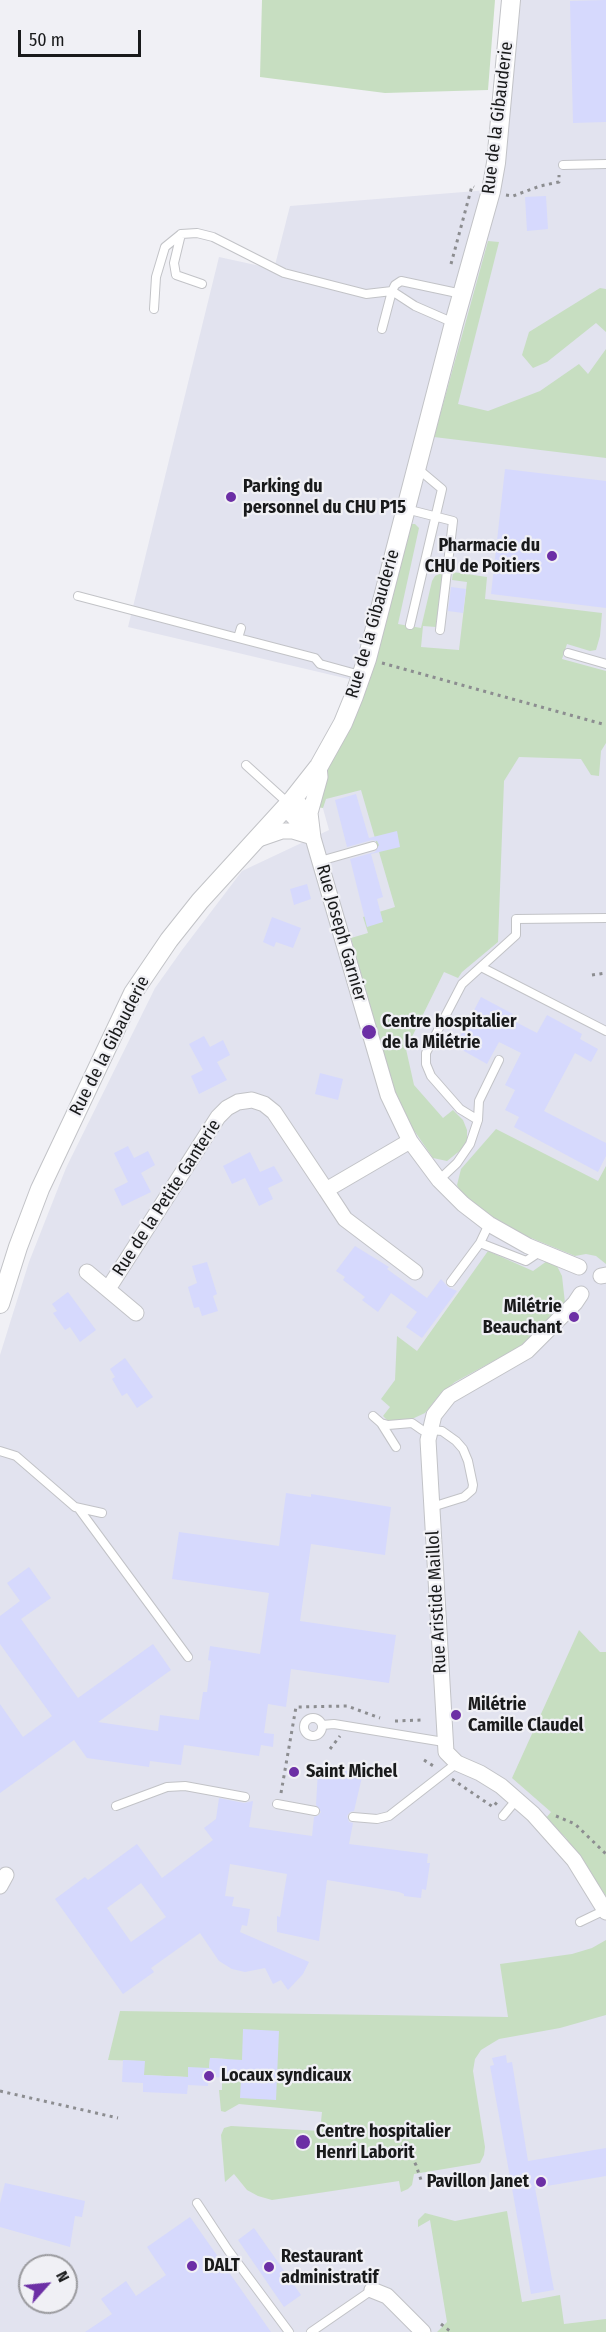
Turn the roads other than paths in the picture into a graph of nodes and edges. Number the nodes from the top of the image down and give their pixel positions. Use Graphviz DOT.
graph roads {
  1 [pos="511,0"];
  2 [pos="606,164"];
  3 [pos="563,165"];
  4 [pos="180,234"];
  5 [pos="202,284"];
  6 [pos="392,291"];
  7 [pos="462,294"];
  8 [pos="154,309"];
  9 [pos="454,323"];
  10 [pos="382,329"];
  11 [pos="416,468"];
  12 [pos="405,509"];
  13 [pos="435,517"];
  14 [pos="78,596"];
  15 [pos="410,625"];
  16 [pos="241,628"];
  17 [pos="440,630"];
  18 [pos="238,638"];
  19 [pos="568,653"];
  20 [pos="606,664"];
  21 [pos="362,675"];
  22 [pos="246,765"];
  23 [pos="319,766"];
  24 [pos="289,804"];
  25 [pos="310,813"];
  26 [pos="313,837"];
  27 [pos="256,840"];
  28 [pos="373,846"];
  29 [pos="320,861"];
  30 [pos="606,918"];
  31 [pos="481,967"];
  32 [pos="606,1031"];
  33 [pos="499,1060"];
  34 [pos="478,1120"];
  35 [pos="410,1141"];
  36 [pos="440,1180"];
  37 [pos="326,1190"];
  38 [pos="489,1224"];
  39 [pos="480,1243"];
  40 [pos="541,1251"];
  41 [pos="579,1267"];
  42 [pos="87,1272"];
  43 [pos="416,1272"];
  44 [pos="452,1282"];
  45 [pos="108,1289"];
  46 [pos="581,1294"];
  47 [pos="0,1304"];
  48 [pos="136,1313"];
  49 [pos="373,1416"];
  50 [pos="381,1423"];
  51 [pos="426,1430"];
  52 [pos="396,1447"];
  53 [pos="0,1451"];
  54 [pos="432,1507"];
  55 [pos="79,1509"];
  56 [pos="102,1513"];
  57 [pos="188,1657"];
  58 [pos="322,1725"];
  59 [pos="444,1742"];
  60 [pos="457,1763"];
  61 [pos="512,1795"];
  62 [pos="245,1797"];
  63 [pos="277,1804"];
  64 [pos="116,1806"];
  65 [pos="315,1811"];
  66 [pos="504,1816"];
  67 [pos="353,1817"];
  68 [pos="606,1911"];
  69 [pos="580,1922"];
  70 [pos="197,2203"];
  71 [pos="372,2290"];
  72 [pos="289,2332"];
  73 [pos="311,2332"];
  74 [pos="423,2332"];
  1 -- 7 [label="street, Rue de la Gibauderie"];
  2 -- 3 [label="lane"];
  4 -- 5 [label="lane"];
  4 -- 6 [label="lane"];
  4 -- 8 [label="lane"];
  6 -- 7 [label="lane"];
  6 -- 9 [label="lane"];
  6 -- 10 [label="lane"];
  7 -- 9 [label="street, Rue de la Gibauderie"];
  9 -- 11 [label="street, Rue de la Gibauderie"];
  11 -- 12 [label="street, Rue de la Gibauderie"];
  11 -- 13 [label="lane"];
  12 -- 13 [label="lane"];
  12 -- 21 [label="street, Rue de la Gibauderie"];
  13 -- 15 [label="lane"];
  13 -- 17 [label="lane"];
  14 -- 18 [label="lane"];
  16 -- 18 [label="lane"];
  18 -- 21 [label="lane"];
  19 -- 20 [label="lane"];
  21 -- 23 [label="street, Rue de la Gibauderie"];
  22 -- 24 [label="lane"];
  23 -- 24 [label="street, Rue de la Gibauderie"];
  23 -- 25 [label="street"];
  24 -- 25 [label="street"];
  24 -- 26 [label="street"];
  24 -- 27 [label="street, Rue de la Gibauderie"];
  25 -- 26 [label="street, Rue Joseph Garnier"];
  26 -- 27 [label="street"];
  26 -- 29 [label="street, Rue Joseph Garnier"];
  27 -- 47 [label="street, Rue de la Gibauderie"];
  28 -- 29 [label="lane"];
  29 -- 35 [label="street, Rue Joseph Garnier"];
  30 -- 31 [label="lane"];
  31 -- 32 [label="lane"];
  31 -- 34 [label="lane"];
  33 -- 34 [label="lane"];
  34 -- 36 [label="lane"];
  35 -- 36 [label="street, Rue Joseph Garnier"];
  35 -- 37 [label="street"];
  36 -- 38 [label="street, Rue Joseph Garnier"];
  37 -- 43 [label="street, Rue de la Petite Ganterie"];
  37 -- 45 [label="street, Rue de la Petite Ganterie"];
  38 -- 39 [label="lane"];
  38 -- 40 [label="street, Rue Joseph Garnier"];
  39 -- 40 [label="lane"];
  39 -- 44 [label="lane"];
  40 -- 41 [label="street, Rue Joseph Garnier"];
  42 -- 45 [label="street"];
  45 -- 48 [label="street"];
  46 -- 51 [label="street"];
  49 -- 50 [label="lane"];
  50 -- 51 [label="lane"];
  50 -- 52 [label="lane"];
  51 -- 54 [label="street, Rue Aristide Maillol"];
  51 -- 54 [label="lane"];
  53 -- 55 [label="lane"];
  54 -- 59 [label="street, Rue Aristide Maillol"];
  55 -- 56 [label="lane"];
  55 -- 57 [label="lane"];
  58 -- 59 [label="lane"];
  59 -- 60 [label="street, Rue Aristide Maillol"];
  60 -- 61 [label="street"];
  60 -- 67 [label="lane"];
  61 -- 66 [label="lane"];
  61 -- 68 [label="street"];
  62 -- 64 [label="lane"];
  63 -- 65 [label="lane"];
  68 -- 69 [label="lane"];
  70 -- 72 [label="lane"];
  71 -- 73 [label="lane"];
  71 -- 74 [label="street"];
}
